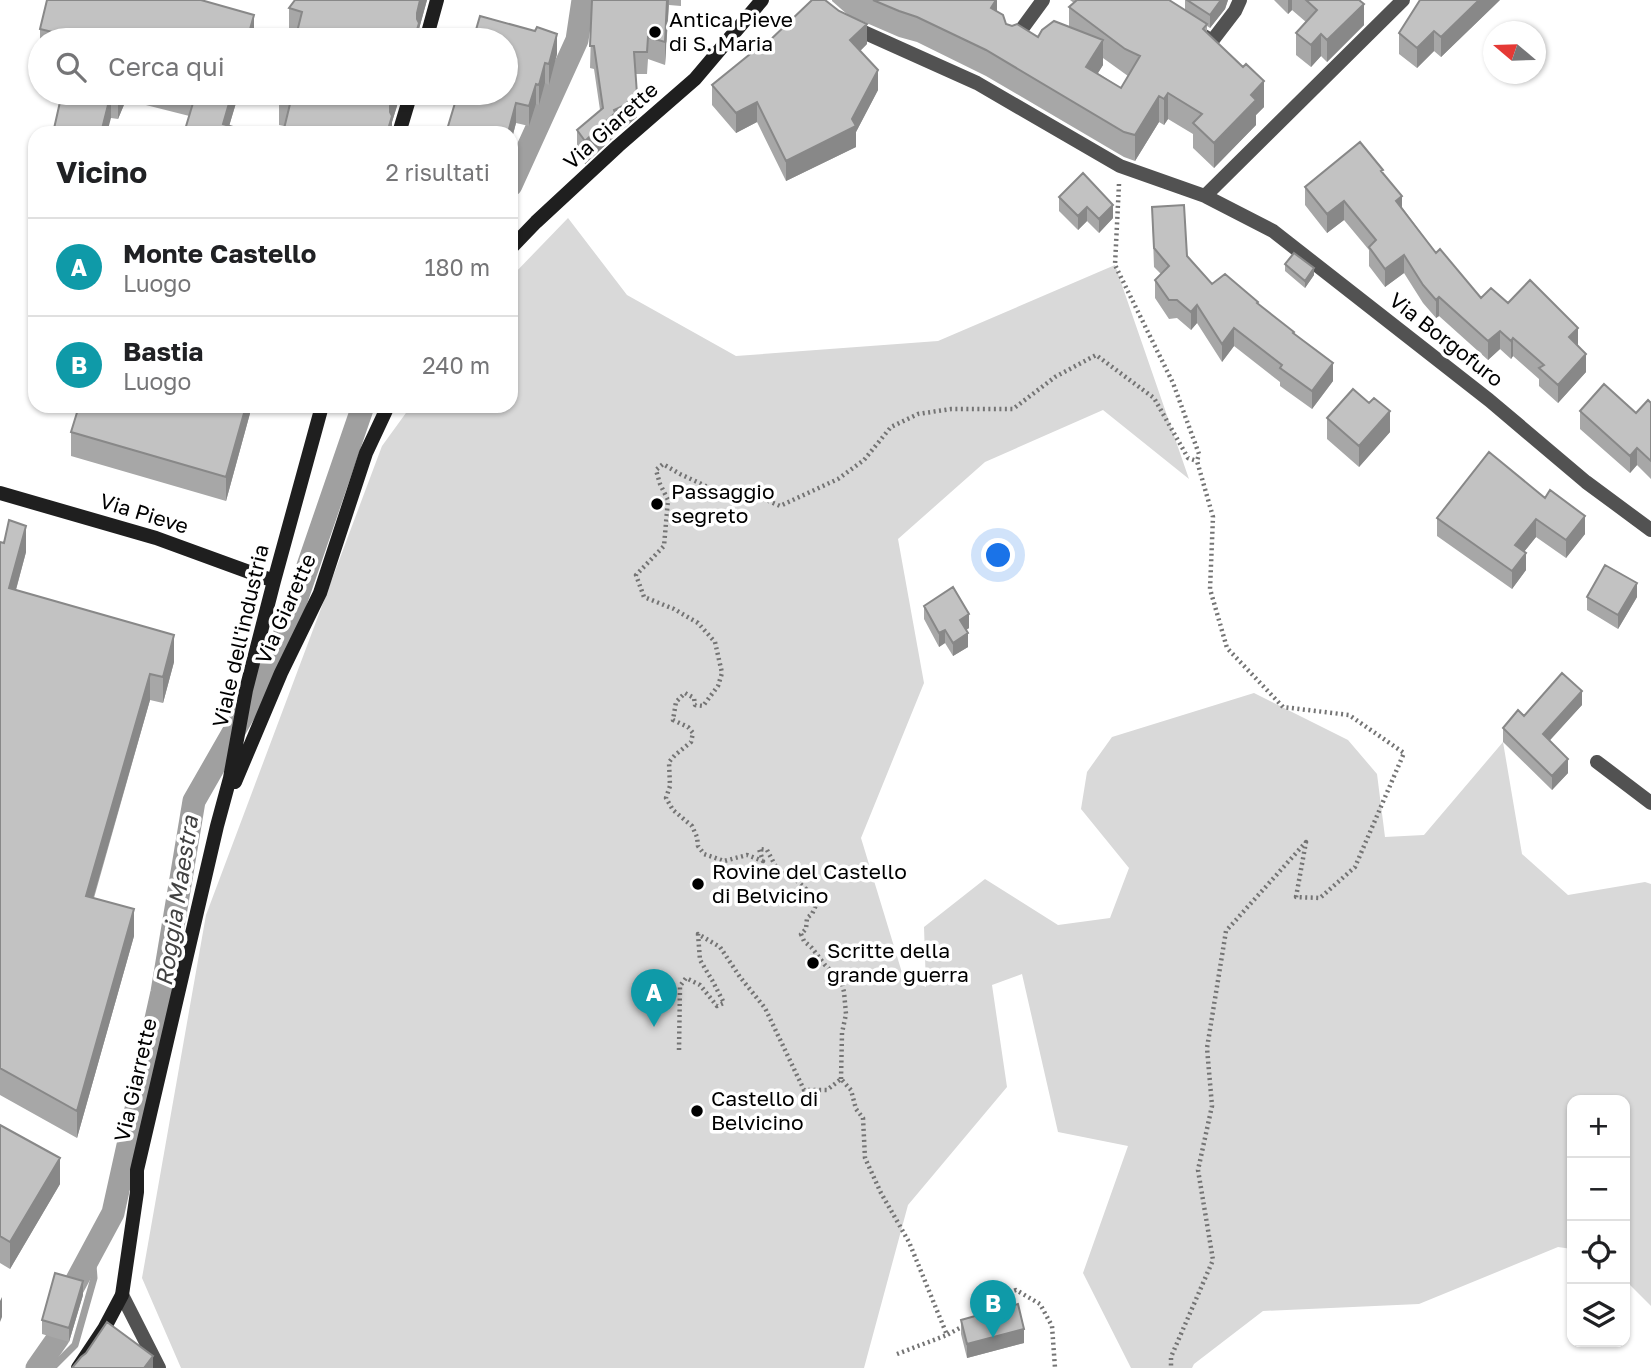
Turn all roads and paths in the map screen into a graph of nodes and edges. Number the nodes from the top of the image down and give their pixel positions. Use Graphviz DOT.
graph roads {
  1 [pos="437,0"];
  2 [pos="762,0"];
  3 [pos="1043,0"];
  4 [pos="1240,0"];
  5 [pos="1403,0"];
  6 [pos="834,15"];
  7 [pos="1182,22"];
  8 [pos="429,28"];
  9 [pos="1012,43"];
  10 [pos="407,105"];
  11 [pos="401,126"];
  12 [pos="1120,166"];
  13 [pos="1205,196"];
  14 [pos="518,241"];
  15 [pos="320,413"];
  16 [pos="385,413"];
  17 [pos="1196,461"];
  18 [pos="0,493"];
  19 [pos="1651,530"];
  20 [pos="274,581"];
  21 [pos="1597,762"];
  22 [pos="1651,803"];
  23 [pos="217,826"];
  24 [pos="205,877"];
  25 [pos="679,1050"];
  26 [pos="841,1079"];
  27 [pos="122,1295"];
  28 [pos="947,1335"];
  29 [pos="897,1354"];
  30 [pos="78,1368"];
  31 [pos="159,1368"];
  32 [pos="1055,1368"];
  33 [pos="1171,1368"];
  1 -- 8 [label="street"];
  2 -- 14 [label="street, Via Giarette"];
  3 -- 9 [label="street"];
  4 -- 7 [label="street"];
  5 -- 13 [label="street"];
  6 -- 12 [label="street, Via Borgofuro"];
  10 -- 11 [label="street"];
  12 -- 13 [label="street, Via Borgofuro"];
  12 -- 17 [label="path"];
  13 -- 19 [label="street, Via Borgofuro"];
  15 -- 20 [label="street, Viale dell'industria"];
  16 -- 23 [label="street, Via Giarette"];
  17 -- 26 [label="path"];
  17 -- 33 [label="path"];
  18 -- 20 [label="street, Via Pieve"];
  20 -- 23 [label="street, Viale dell'industria"];
  21 -- 22 [label="street"];
  23 -- 24 [label="street, Viale dell'industria"];
  24 -- 27 [label="street, Via Giarrette"];
  25 -- 26 [label="path"];
  26 -- 28 [label="path"];
  27 -- 30 [label="street, Via Giarrette"];
  27 -- 31 [label="street"];
  28 -- 29 [label="path"];
  28 -- 32 [label="path"];
}
